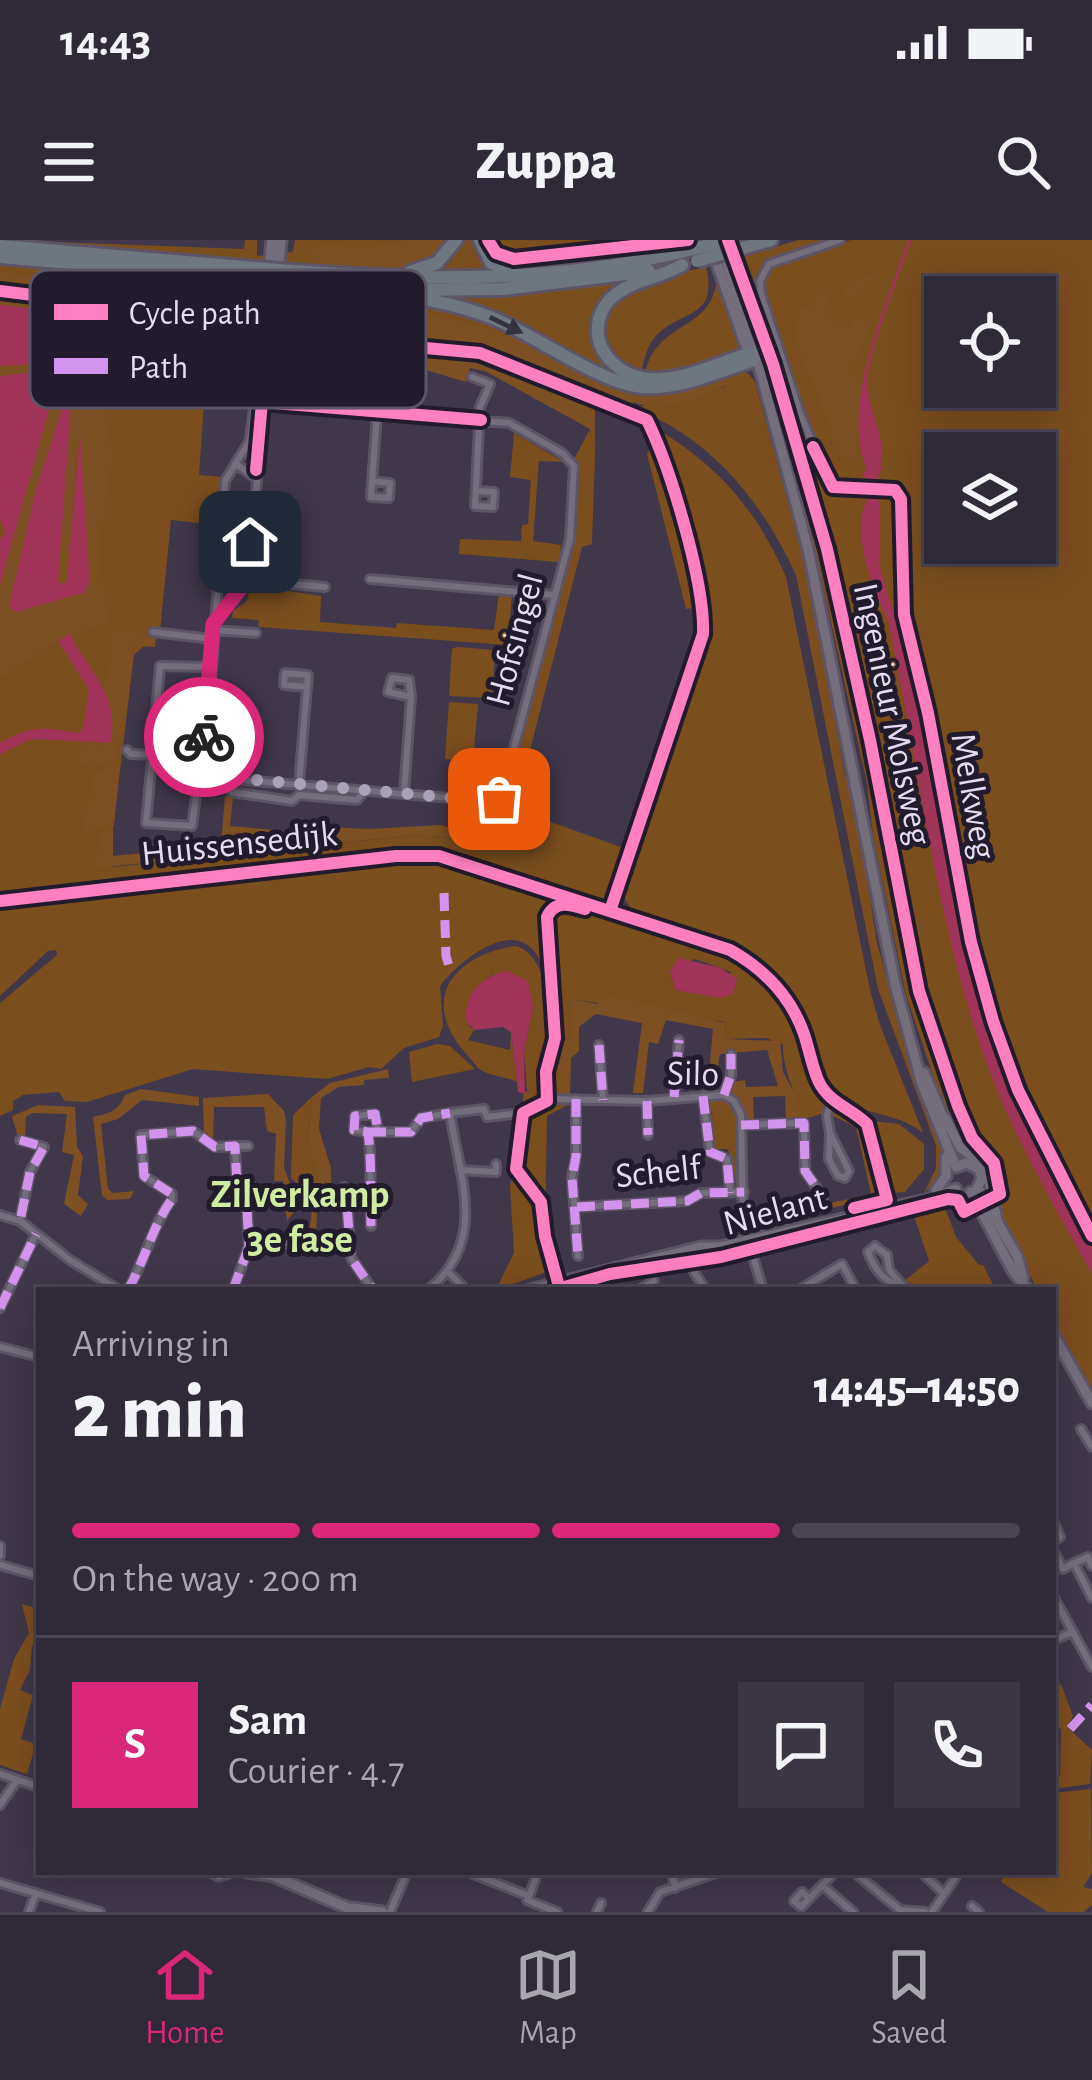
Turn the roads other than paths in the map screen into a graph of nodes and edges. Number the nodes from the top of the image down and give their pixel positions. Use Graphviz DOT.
graph roads {
  1 [pos="276,240"];
  2 [pos="456,240"];
  3 [pos="480,240"];
  4 [pos="709,240"];
  5 [pos="719,240"];
  6 [pos="730,240"];
  7 [pos="771,240"];
  8 [pos="840,240"];
  9 [pos="0,246"];
  10 [pos="695,255"];
  11 [pos="0,257"];
  12 [pos="682,265"];
  13 [pos="195,270"];
  14 [pos="219,270"];
  15 [pos="273,270"];
  16 [pos="417,270"];
  17 [pos="546,276"];
  18 [pos="426,279"];
  19 [pos="426,288"];
  20 [pos="426,300"];
  21 [pos="426,348"];
  22 [pos="752,357"];
  23 [pos="472,377"];
  24 [pos="257,408"];
  25 [pos="258,408"];
  26 [pos="331,408"];
  27 [pos="381,408"];
  28 [pos="380,412"];
  29 [pos="800,413"];
  30 [pos="790,417"];
  31 [pos="481,420"];
  32 [pos="646,420"];
  33 [pos="236,464"];
  34 [pos="256,478"];
  35 [pos="372,482"];
  36 [pos="476,491"];
  37 [pos="370,579"];
  38 [pos="247,580"];
  39 [pos="325,587"];
  40 [pos="215,588"];
  41 [pos="238,593"];
  42 [pos="554,595"];
  43 [pos="212,631"];
  44 [pos="153,632"];
  45 [pos="256,632"];
  46 [pos="210,667"];
  47 [pos="307,687"];
  48 [pos="411,697"];
  49 [pos="127,750"];
  50 [pos="155,754"];
  51 [pos="205,767"];
  52 [pos="230,779"];
  53 [pos="299,784"];
  54 [pos="365,790"];
  55 [pos="404,794"];
  56 [pos="0,901"];
  57 [pos="611,908"];
  58 [pos="680,1040"];
  59 [pos="599,1045"];
  60 [pos="731,1054"];
  61 [pos="703,1096"];
  62 [pos="724,1096"];
  63 [pos="674,1097"];
  64 [pos="831,1099"];
  65 [pos="576,1100"];
  66 [pos="604,1100"];
  67 [pos="647,1100"];
  68 [pos="450,1113"];
  69 [pos="940,1120"];
  70 [pos="741,1125"];
  71 [pos="378,1131"];
  72 [pos="368,1132"];
  73 [pos="830,1133"];
  74 [pos="648,1135"];
  75 [pos="20,1140"];
  76 [pos="235,1146"];
  77 [pos="248,1146"];
  78 [pos="496,1164"];
  79 [pos="961,1165"];
  80 [pos="459,1170"];
  81 [pos="250,1184"];
  82 [pos="236,1185"];
  83 [pos="954,1185"];
  84 [pos="344,1187"];
  85 [pos="936,1190"];
  86 [pos="975,1190"];
  87 [pos="744,1192"];
  88 [pos="730,1193"];
  89 [pos="823,1197"];
  90 [pos="912,1201"];
  91 [pos="370,1204"];
  92 [pos="346,1206"];
  93 [pos="577,1207"];
  94 [pos="889,1207"];
  95 [pos="0,1215"];
  96 [pos="997,1220"];
  97 [pos="20,1221"];
  98 [pos="371,1226"];
  99 [pos="36,1234"];
  100 [pos="1092,1236"];
  101 [pos="747,1243"];
  102 [pos="284,1244"];
  103 [pos="249,1246"];
  104 [pos="578,1256"];
  105 [pos="694,1272"];
  106 [pos="449,1273"];
  107 [pos="654,1281"];
  108 [pos="1026,1286"];
  109 [pos="114,1287"];
  110 [pos="129,1287"];
  111 [pos="233,1287"];
  112 [pos="371,1287"];
  113 [pos="432,1287"];
  114 [pos="463,1287"];
  115 [pos="542,1287"];
  116 [pos="644,1287"];
  117 [pos="704,1287"];
  118 [pos="763,1287"];
  119 [pos="804,1287"];
  120 [pos="854,1287"];
  121 [pos="898,1287"];
  122 [pos="902,1287"];
  123 [pos="0,1308"];
  124 [pos="1056,1339"];
  125 [pos="0,1347"];
  126 [pos="36,1356"];
  127 [pos="1092,1403"];
  128 [pos="1081,1429"];
  129 [pos="1092,1447"];
  130 [pos="0,1546"];
  131 [pos="1056,1555"];
  132 [pos="0,1560"];
  133 [pos="1074,1563"];
  134 [pos="1092,1566"];
  135 [pos="36,1575"];
  136 [pos="1090,1588"];
  137 [pos="1092,1598"];
  138 [pos="1056,1602"];
  139 [pos="1072,1631"];
  140 [pos="1092,1636"];
  141 [pos="1056,1639"];
  142 [pos="1079,1642"];
  143 [pos="1092,1667"];
  144 [pos="0,1774"];
  145 [pos="17,1780"];
  146 [pos="36,1786"];
  147 [pos="0,1805"];
  148 [pos="271,1875"];
  149 [pos="405,1875"];
  150 [pos="476,1875"];
  151 [pos="537,1875"];
  152 [pos="673,1875"];
  153 [pos="711,1875"];
  154 [pos="833,1875"];
  155 [pos="857,1875"];
  156 [pos="925,1875"];
  157 [pos="956,1875"];
  158 [pos="0,1883"];
  159 [pos="823,1886"];
  160 [pos="675,1888"];
  161 [pos="36,1892"];
  162 [pos="942,1892"];
  163 [pos="529,1896"];
  164 [pos="809,1898"];
  165 [pos="601,1903"];
  166 [pos="354,1910"];
  167 [pos="898,1911"];
  168 [pos="29,1912"];
  169 [pos="100,1912"];
  170 [pos="386,1912"];
  171 [pos="557,1912"];
  172 [pos="597,1912"];
  173 [pos="648,1912"];
  174 [pos="853,1912"];
  175 [pos="928,1912"];
  1 -- 15 [label="main road"];
  2 -- 16 [label="highway"];
  3 -- 17 [label="highway"];
  4 -- 22 [label="main road, Ingenieur Molsweg"];
  5 -- 22 [label="main road, Ingenieur Molsweg"];
  6 -- 10 [label="highway, bridge"];
  7 -- 10 [label="highway, bridge"];
  8 -- 29 [label="street, Melkweg"];
  9 -- 14 [label="highway"];
  10 -- 12 [label="highway"];
  10 -- 17 [label="highway"];
  11 -- 13 [label="highway"];
  12 -- 19 [label="highway"];
  12 -- 22 [label="highway"];
  17 -- 18 [label="highway"];
  20 -- 22 [label="highway, one-way"];
  21 -- 32 [label="main road"];
  22 -- 69 [label="main road, Ingenieur Molsweg"];
  23 -- 31 [label="street"];
  24 -- 33 [label="street"];
  25 -- 34 [label="street"];
  26 -- 28 [label="street, Hofsingel"];
  27 -- 28 [label="street"];
  28 -- 31 [label="street, Hofsingel"];
  28 -- 35 [label="street"];
  29 -- 30 [label="street"];
  29 -- 100 [label="street, Melkweg"];
  31 -- 36 [label="street"];
  31 -- 42 [label="street, Hofsingel"];
  32 -- 57 [label="street"];
  33 -- 34 [label="street"];
  33 -- 40 [label="street"];
  34 -- 38 [label="street"];
  37 -- 42 [label="street"];
  38 -- 39 [label="street"];
  38 -- 41 [label="street"];
  40 -- 41 [label="street"];
  40 -- 43 [label="street"];
  41 -- 43 [label="street"];
  42 -- 55 [label="street, Hofsingel"];
  43 -- 44 [label="street"];
  43 -- 45 [label="street"];
  43 -- 46 [label="street"];
  46 -- 50 [label="street"];
  46 -- 51 [label="street"];
  47 -- 53 [label="street"];
  48 -- 55 [label="street"];
  49 -- 50 [label="street"];
  50 -- 51 [label="street"];
  51 -- 52 [label="street, Hofsingel"];
  52 -- 53 [label="street, Hofsingel"];
  52 -- 54 [label="street, Hofsingel"];
  53 -- 54 [label="street, Hofsingel"];
  54 -- 55 [label="street, Hofsingel"];
  56 -- 57 [label="street, Huissensedijk"];
  57 -- 64 [label="street, Huissensedijk"];
  58 -- 63 [label="street"];
  59 -- 66 [label="street"];
  60 -- 62 [label="street"];
  61 -- 62 [label="street, Silo"];
  61 -- 63 [label="street, Silo"];
  61 -- 88 [label="street"];
  62 -- 70 [label="street, Silo"];
  63 -- 67 [label="street, Silo"];
  64 -- 73 [label="street"];
  64 -- 94 [label="street, Huissensedijk"];
  65 -- 66 [label="street, Silo"];
  65 -- 68 [label="street, Silo"];
  65 -- 93 [label="street"];
  66 -- 67 [label="street, Silo"];
  67 -- 74 [label="street"];
  68 -- 71 [label="street"];
  68 -- 80 [label="street"];
  69 -- 79 [label="main road, Ingenieur Molsweg"];
  69 -- 85 [label="main road"];
  69 -- 96 [label="main road"];
  70 -- 87 [label="street, Silo"];
  70 -- 89 [label="street"];
  71 -- 72 [label="street"];
  71 -- 72 [label="street"];
  72 -- 91 [label="street"];
  73 -- 73 [label="street"];
  75 -- 97 [label="street"];
  76 -- 77 [label="street"];
  76 -- 82 [label="street"];
  76 -- 110 [label="street"];
  78 -- 80 [label="street"];
  79 -- 83 [label="main road"];
  79 -- 86 [label="main road, Ingenieur Molsweg"];
  80 -- 106 [label="street"];
  81 -- 82 [label="street"];
  82 -- 103 [label="street"];
  83 -- 85 [label="main road, Nielant"];
  83 -- 86 [label="main road"];
  83 -- 90 [label="main road, Nielant"];
  84 -- 92 [label="street"];
  85 -- 90 [label="main road, Nielant"];
  86 -- 96 [label="main road"];
  86 -- 108 [label="main road"];
  87 -- 88 [label="street, Schelf"];
  87 -- 101 [label="street, Silo"];
  88 -- 93 [label="street, Schelf"];
  90 -- 94 [label="main road, Nielant"];
  91 -- 92 [label="street"];
  91 -- 98 [label="street"];
  92 -- 112 [label="street"];
  93 -- 104 [label="street"];
  94 -- 101 [label="main road, Nielant"];
  95 -- 97 [label="street"];
  96 -- 108 [label="main road"];
  97 -- 99 [label="street"];
  99 -- 109 [label="street"];
  99 -- 123 [label="street"];
  101 -- 115 [label="main road, Nielant"];
  101 -- 118 [label="street, Silo"];
  102 -- 103 [label="street"];
  103 -- 111 [label="street"];
  105 -- 117 [label="street"];
  106 -- 113 [label="street"];
  106 -- 114 [label="street"];
  107 -- 116 [label="street"];
  119 -- 120 [label="street"];
  121 -- 122 [label="street"];
  124 -- 127 [label="main road"];
  125 -- 126 [label="street"];
  128 -- 129 [label="street"];
  130 -- 132 [label="street"];
  131 -- 133 [label="street"];
  132 -- 135 [label="street"];
  133 -- 134 [label="street"];
  133 -- 136 [label="street"];
  136 -- 137 [label="street"];
  138 -- 139 [label="street"];
  139 -- 141 [label="street"];
  139 -- 142 [label="street"];
  140 -- 142 [label="street"];
  142 -- 143 [label="street"];
  144 -- 145 [label="street"];
  145 -- 146 [label="street"];
  145 -- 147 [label="street"];
  148 -- 166 [label="main road"];
  149 -- 170 [label="street"];
  150 -- 163 [label="street"];
  151 -- 163 [label="street"];
  152 -- 160 [label="street"];
  153 -- 160 [label="street"];
  154 -- 159 [label="street"];
  155 -- 167 [label="street"];
  156 -- 162 [label="street"];
  157 -- 162 [label="street"];
  158 -- 161 [label="street"];
  159 -- 164 [label="street"];
  159 -- 174 [label="street"];
  160 -- 173 [label="street"];
  161 -- 168 [label="street"];
  161 -- 169 [label="street"];
  162 -- 175 [label="street"];
  163 -- 171 [label="street"];
  165 -- 172 [label="street"];
  166 -- 170 [label="main road"];
  167 -- 175 [label="street"];
}
